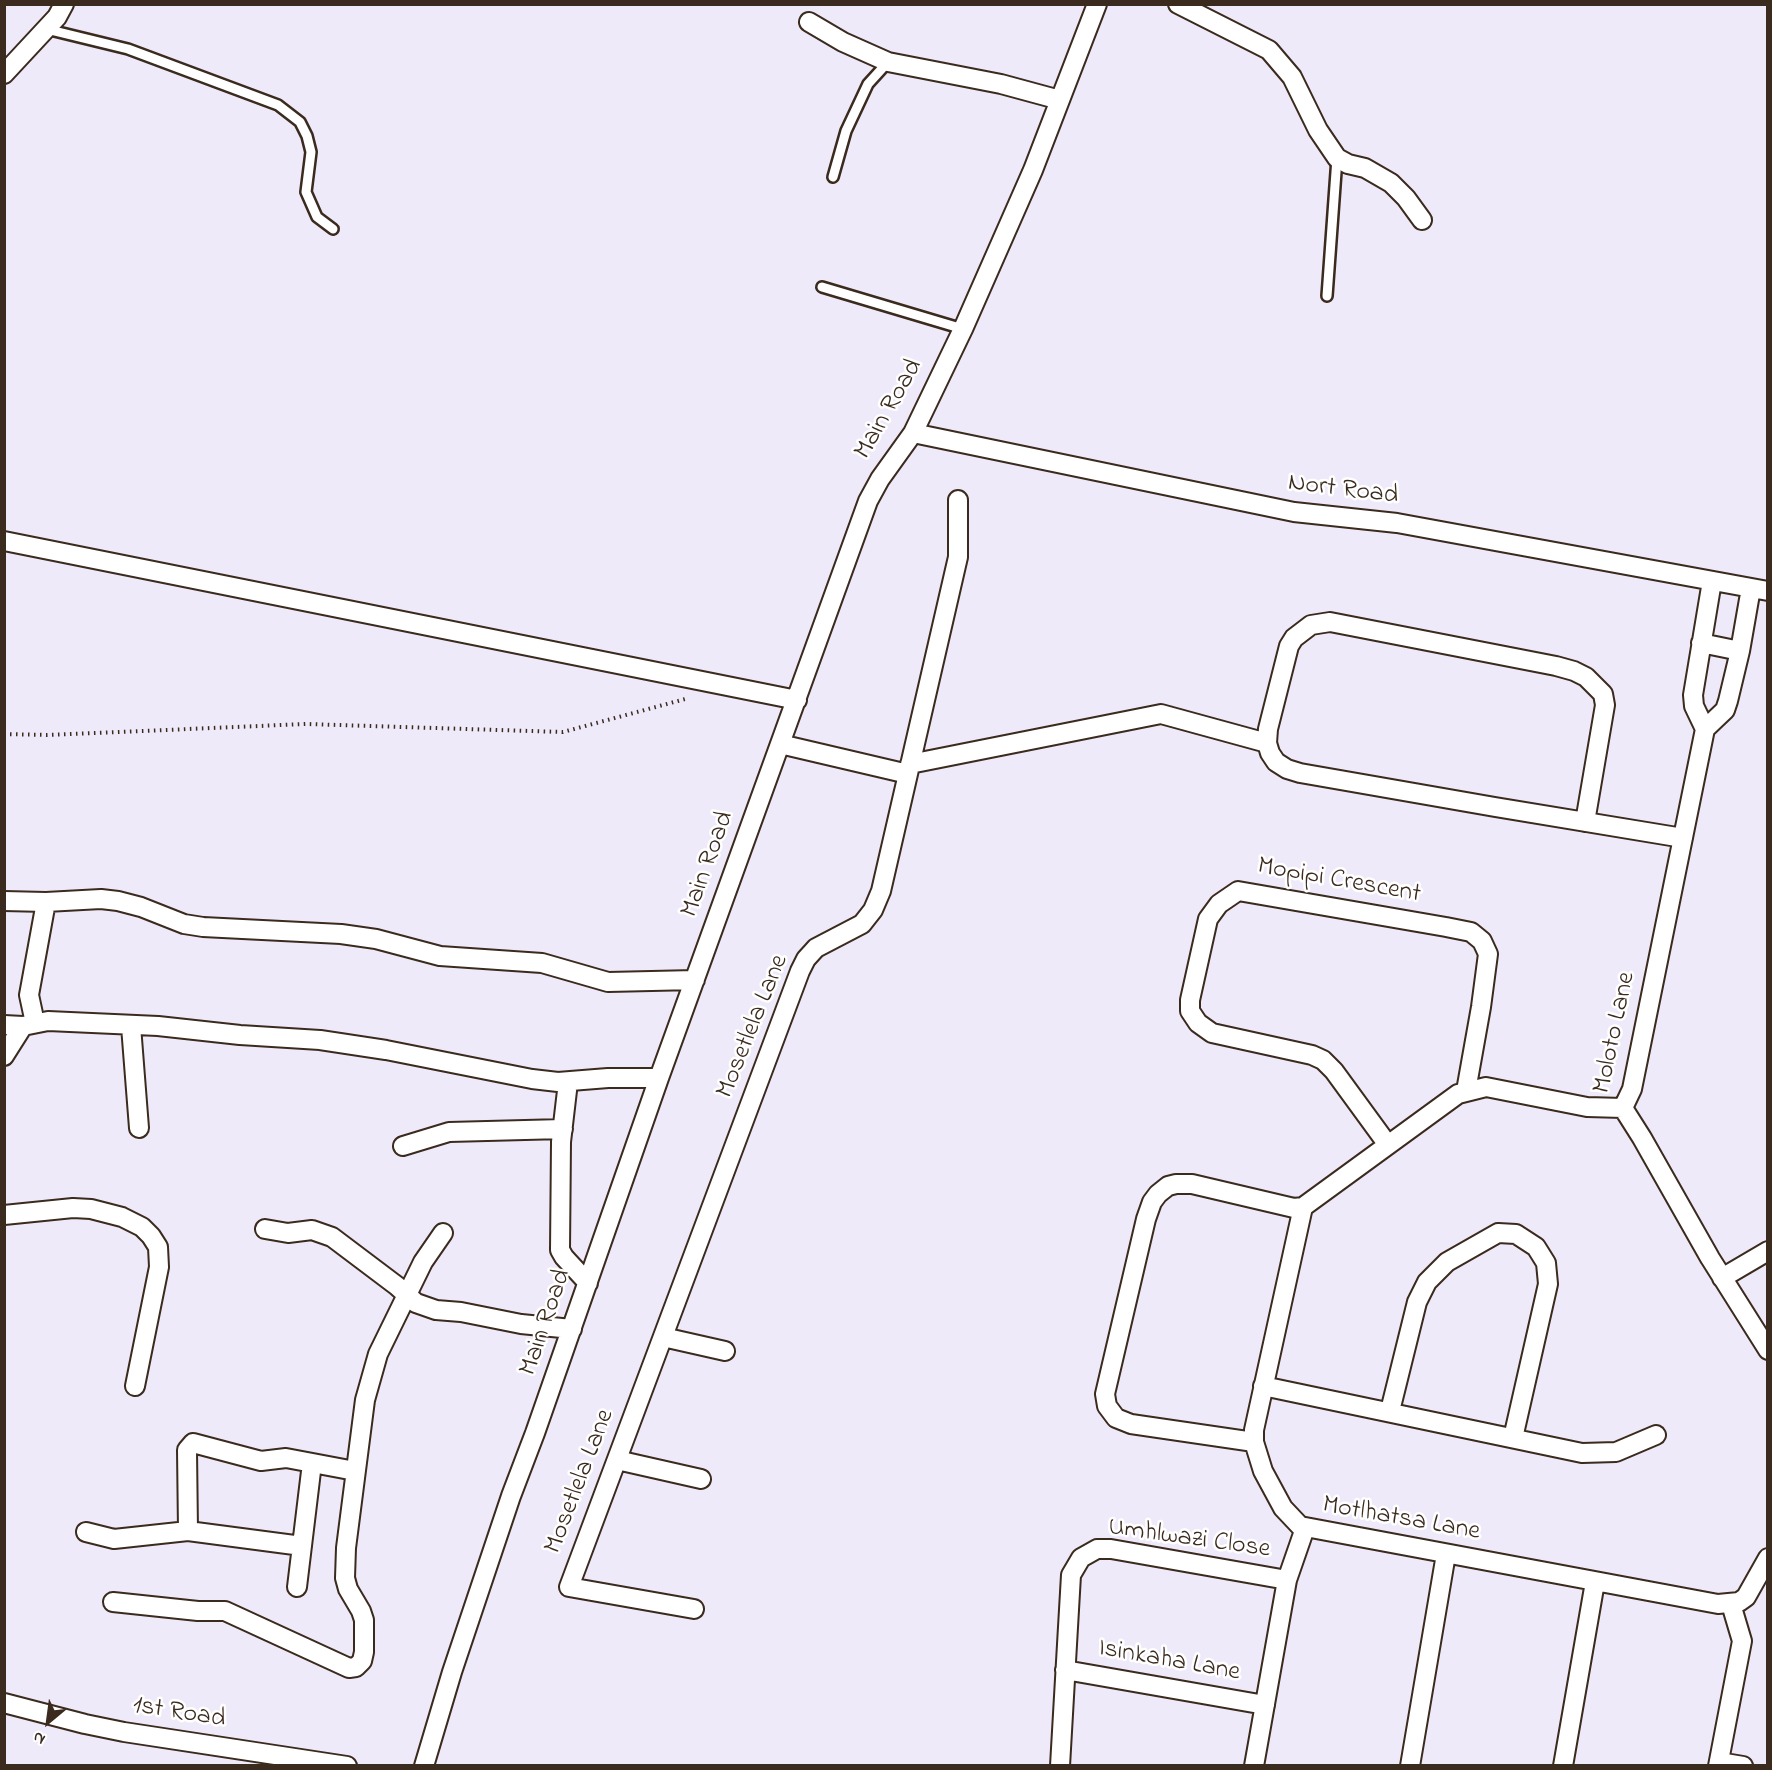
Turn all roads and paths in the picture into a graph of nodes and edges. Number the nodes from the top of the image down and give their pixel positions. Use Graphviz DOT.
graph roads {
  1 [pos="64,4"];
  2 [pos="1097,4"];
  3 [pos="1178,4"];
  4 [pos="809,21"];
  5 [pos="46,29"];
  6 [pos="888,62"];
  7 [pos="4,74"];
  8 [pos="1060,100"];
  9 [pos="1337,158"];
  10 [pos="833,177"];
  11 [pos="1422,220"];
  12 [pos="333,229"];
  13 [pos="822,287"];
  14 [pos="1327,296"];
  15 [pos="963,329"];
  16 [pos="913,433"];
  17 [pos="958,500"];
  18 [pos="4,542"];
  19 [pos="1712,581"];
  20 [pos="1759,590"];
  21 [pos="1701,643"];
  22 [pos="1740,651"];
  23 [pos="691,697"];
  24 [pos="798,700"];
  25 [pos="1704,729"];
  26 [pos="4,734"];
  27 [pos="1267,743"];
  28 [pos="780,744"];
  29 [pos="909,769"];
  30 [pos="1585,822"];
  31 [pos="1683,838"];
  32 [pos="4,901"];
  33 [pos="46,902"];
  34 [pos="695,980"];
  35 [pos="21,1025"];
  36 [pos="131,1026"];
  37 [pos="4,1056"];
  38 [pos="659,1078"];
  39 [pos="568,1082"];
  40 [pos="1466,1091"];
  41 [pos="1623,1108"];
  42 [pos="139,1128"];
  43 [pos="563,1129"];
  44 [pos="1388,1145"];
  45 [pos="403,1146"];
  46 [pos="1303,1207"];
  47 [pos="4,1215"];
  48 [pos="265,1229"];
  49 [pos="443,1233"];
  50 [pos="1767,1251"];
  51 [pos="1722,1278"];
  52 [pos="588,1282"];
  53 [pos="406,1296"];
  54 [pos="572,1329"];
  55 [pos="663,1337"];
  56 [pos="1767,1350"];
  57 [pos="725,1351"];
  58 [pos="135,1386"];
  59 [pos="1263,1386"];
  60 [pos="1390,1411"];
  61 [pos="1656,1435"];
  62 [pos="1513,1438"];
  63 [pos="1254,1442"];
  64 [pos="617,1460"];
  65 [pos="312,1463"];
  66 [pos="355,1471"];
  67 [pos="701,1479"];
  68 [pos="1305,1528"];
  69 [pos="188,1531"];
  70 [pos="86,1532"];
  71 [pos="302,1546"];
  72 [pos="1446,1554"];
  73 [pos="1767,1558"];
  74 [pos="1287,1580"];
  75 [pos="1594,1582"];
  76 [pos="297,1587"];
  77 [pos="113,1602"];
  78 [pos="1731,1604"];
  79 [pos="694,1609"];
  80 [pos="1065,1670"];
  81 [pos="4,1703"];
  82 [pos="1265,1705"];
  83 [pos="1719,1763"];
  84 [pos="347,1766"];
  85 [pos="424,1766"];
  86 [pos="1060,1766"];
  87 [pos="1254,1766"];
  88 [pos="1410,1766"];
  89 [pos="1563,1766"];
  90 [pos="1743,1766"];
  1 -- 5 [label="street"];
  2 -- 8 [label="street, Main Road"];
  3 -- 9 [label="street"];
  4 -- 6 [label="street"];
  5 -- 7 [label="street"];
  5 -- 12 [label="lane"];
  6 -- 8 [label="street"];
  6 -- 10 [label="lane"];
  8 -- 15 [label="street, Main Road"];
  9 -- 11 [label="street"];
  9 -- 14 [label="lane"];
  13 -- 15 [label="lane"];
  15 -- 16 [label="street, Main Road"];
  16 -- 19 [label="street, Nort Road"];
  16 -- 24 [label="street, Main Road"];
  17 -- 29 [label="street, Mosetlela Lane"];
  18 -- 24 [label="street"];
  19 -- 20 [label="street, Nort Road"];
  19 -- 21 [label="street"];
  20 -- 22 [label="street"];
  21 -- 22 [label="street"];
  21 -- 25 [label="street"];
  22 -- 25 [label="street"];
  23 -- 26 [label="path"];
  24 -- 28 [label="street, Main Road"];
  25 -- 31 [label="street, Moloto Lane"];
  27 -- 29 [label="street"];
  27 -- 30 [label="street"];
  27 -- 30 [label="street"];
  28 -- 29 [label="street"];
  28 -- 34 [label="street, Main Road"];
  29 -- 55 [label="street, Mosetlela Lane"];
  30 -- 31 [label="street"];
  31 -- 41 [label="street, Moloto Lane"];
  32 -- 33 [label="street"];
  33 -- 34 [label="street"];
  33 -- 35 [label="street"];
  34 -- 38 [label="street, Main Road"];
  35 -- 36 [label="street"];
  35 -- 37 [label="street"];
  36 -- 39 [label="street"];
  36 -- 42 [label="street"];
  38 -- 39 [label="street"];
  38 -- 52 [label="street, Main Road"];
  39 -- 43 [label="street"];
  40 -- 41 [label="street"];
  40 -- 44 [label="street"];
  40 -- 44 [label="street, Mopipi Crescent"];
  41 -- 51 [label="street, Moloto Lane"];
  43 -- 45 [label="street"];
  43 -- 52 [label="street"];
  44 -- 46 [label="street"];
  46 -- 59 [label="street, Motlhatsa Lane"];
  46 -- 63 [label="street"];
  47 -- 58 [label="street"];
  48 -- 53 [label="street"];
  49 -- 53 [label="street"];
  50 -- 51 [label="street"];
  51 -- 56 [label="street, Moloto Lane"];
  52 -- 54 [label="street, Main Road"];
  53 -- 54 [label="street"];
  53 -- 66 [label="street"];
  54 -- 85 [label="street, Main Road"];
  55 -- 57 [label="street"];
  55 -- 64 [label="street, Mosetlela Lane"];
  59 -- 60 [label="street"];
  59 -- 63 [label="street, Motlhatsa Lane"];
  60 -- 62 [label="street"];
  60 -- 62 [label="street"];
  61 -- 62 [label="street"];
  63 -- 68 [label="street, Motlhatsa Lane"];
  64 -- 67 [label="street"];
  64 -- 79 [label="street, Mosetlela Lane"];
  65 -- 66 [label="street"];
  65 -- 69 [label="street"];
  65 -- 71 [label="street"];
  66 -- 77 [label="street"];
  68 -- 72 [label="street, Motlhatsa Lane"];
  68 -- 74 [label="street, Umhlwazi Close"];
  69 -- 70 [label="street"];
  69 -- 71 [label="street"];
  71 -- 76 [label="street"];
  72 -- 75 [label="street, Motlhatsa Lane"];
  72 -- 88 [label="street"];
  73 -- 78 [label="street"];
  74 -- 80 [label="street, Umhlwazi Close"];
  74 -- 82 [label="street, Umhlwazi Close"];
  75 -- 78 [label="street, Motlhatsa Lane"];
  75 -- 89 [label="street"];
  78 -- 83 [label="street"];
  80 -- 82 [label="street, Isinkaha Lane"];
  80 -- 86 [label="street, Umhlwazi Close"];
  81 -- 84 [label="street, 1st Road"];
  82 -- 87 [label="street, Umhlwazi Close"];
  83 -- 90 [label="street"];
}
